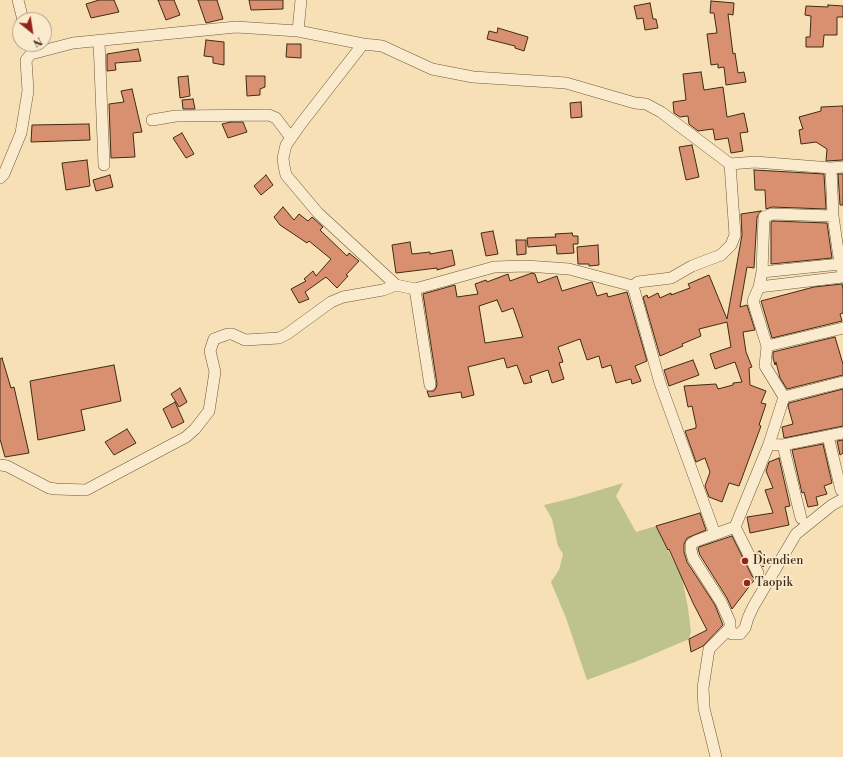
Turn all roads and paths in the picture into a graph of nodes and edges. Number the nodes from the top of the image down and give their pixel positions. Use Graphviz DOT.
graph roads {
  1 [pos="18,0"];
  2 [pos="301,0"];
  3 [pos="21,12"];
  4 [pos="298,31"];
  5 [pos="99,41"];
  6 [pos="363,44"];
  7 [pos="52,46"];
  8 [pos="29,52"];
  9 [pos="152,120"];
  10 [pos="291,138"];
  11 [pos="104,164"];
  12 [pos="730,164"];
  13 [pos="843,167"];
  14 [pos="830,168"];
  15 [pos="0,178"];
  16 [pos="833,216"];
  17 [pos="841,268"];
  18 [pos="762,272"];
  19 [pos="843,277"];
  20 [pos="396,285"];
  21 [pos="633,286"];
  22 [pos="759,287"];
  23 [pos="416,289"];
  24 [pos="843,328"];
  25 [pos="767,346"];
  26 [pos="843,382"];
  27 [pos="430,385"];
  28 [pos="784,397"];
  29 [pos="843,433"];
  30 [pos="828,436"];
  31 [pos="770,444"];
  32 [pos="783,445"];
  33 [pos="0,465"];
  34 [pos="842,494"];
  35 [pos="801,518"];
  36 [pos="735,527"];
  37 [pos="715,534"];
  38 [pos="758,573"];
  39 [pos="730,628"];
  40 [pos="716,757"];
  1 -- 3 [label="street"];
  2 -- 4 [label="street"];
  4 -- 5 [label="street"];
  4 -- 6 [label="street"];
  5 -- 7 [label="street"];
  5 -- 11 [label="street"];
  6 -- 10 [label="street"];
  6 -- 12 [label="street"];
  8 -- 15 [label="street"];
  9 -- 10 [label="street"];
  10 -- 20 [label="street"];
  12 -- 14 [label="street"];
  12 -- 21 [label="street"];
  13 -- 14 [label="street"];
  14 -- 16 [label="street"];
  16 -- 17 [label="street"];
  16 -- 18 [label="street"];
  17 -- 18 [label="street"];
  18 -- 22 [label="street"];
  19 -- 22 [label="street"];
  20 -- 23 [label="street"];
  20 -- 33 [label="street"];
  21 -- 23 [label="street"];
  21 -- 37 [label="street"];
  22 -- 25 [label="street"];
  23 -- 27 [label="street"];
  24 -- 25 [label="street"];
  25 -- 28 [label="street"];
  26 -- 28 [label="street"];
  28 -- 31 [label="street"];
  29 -- 30 [label="street"];
  30 -- 32 [label="street"];
  30 -- 34 [label="street"];
  31 -- 32 [label="street"];
  31 -- 36 [label="street"];
  32 -- 35 [label="street"];
  34 -- 39 [label="street"];
  36 -- 37 [label="street"];
  36 -- 38 [label="street"];
  37 -- 39 [label="street"];
  39 -- 40 [label="street"];
}
